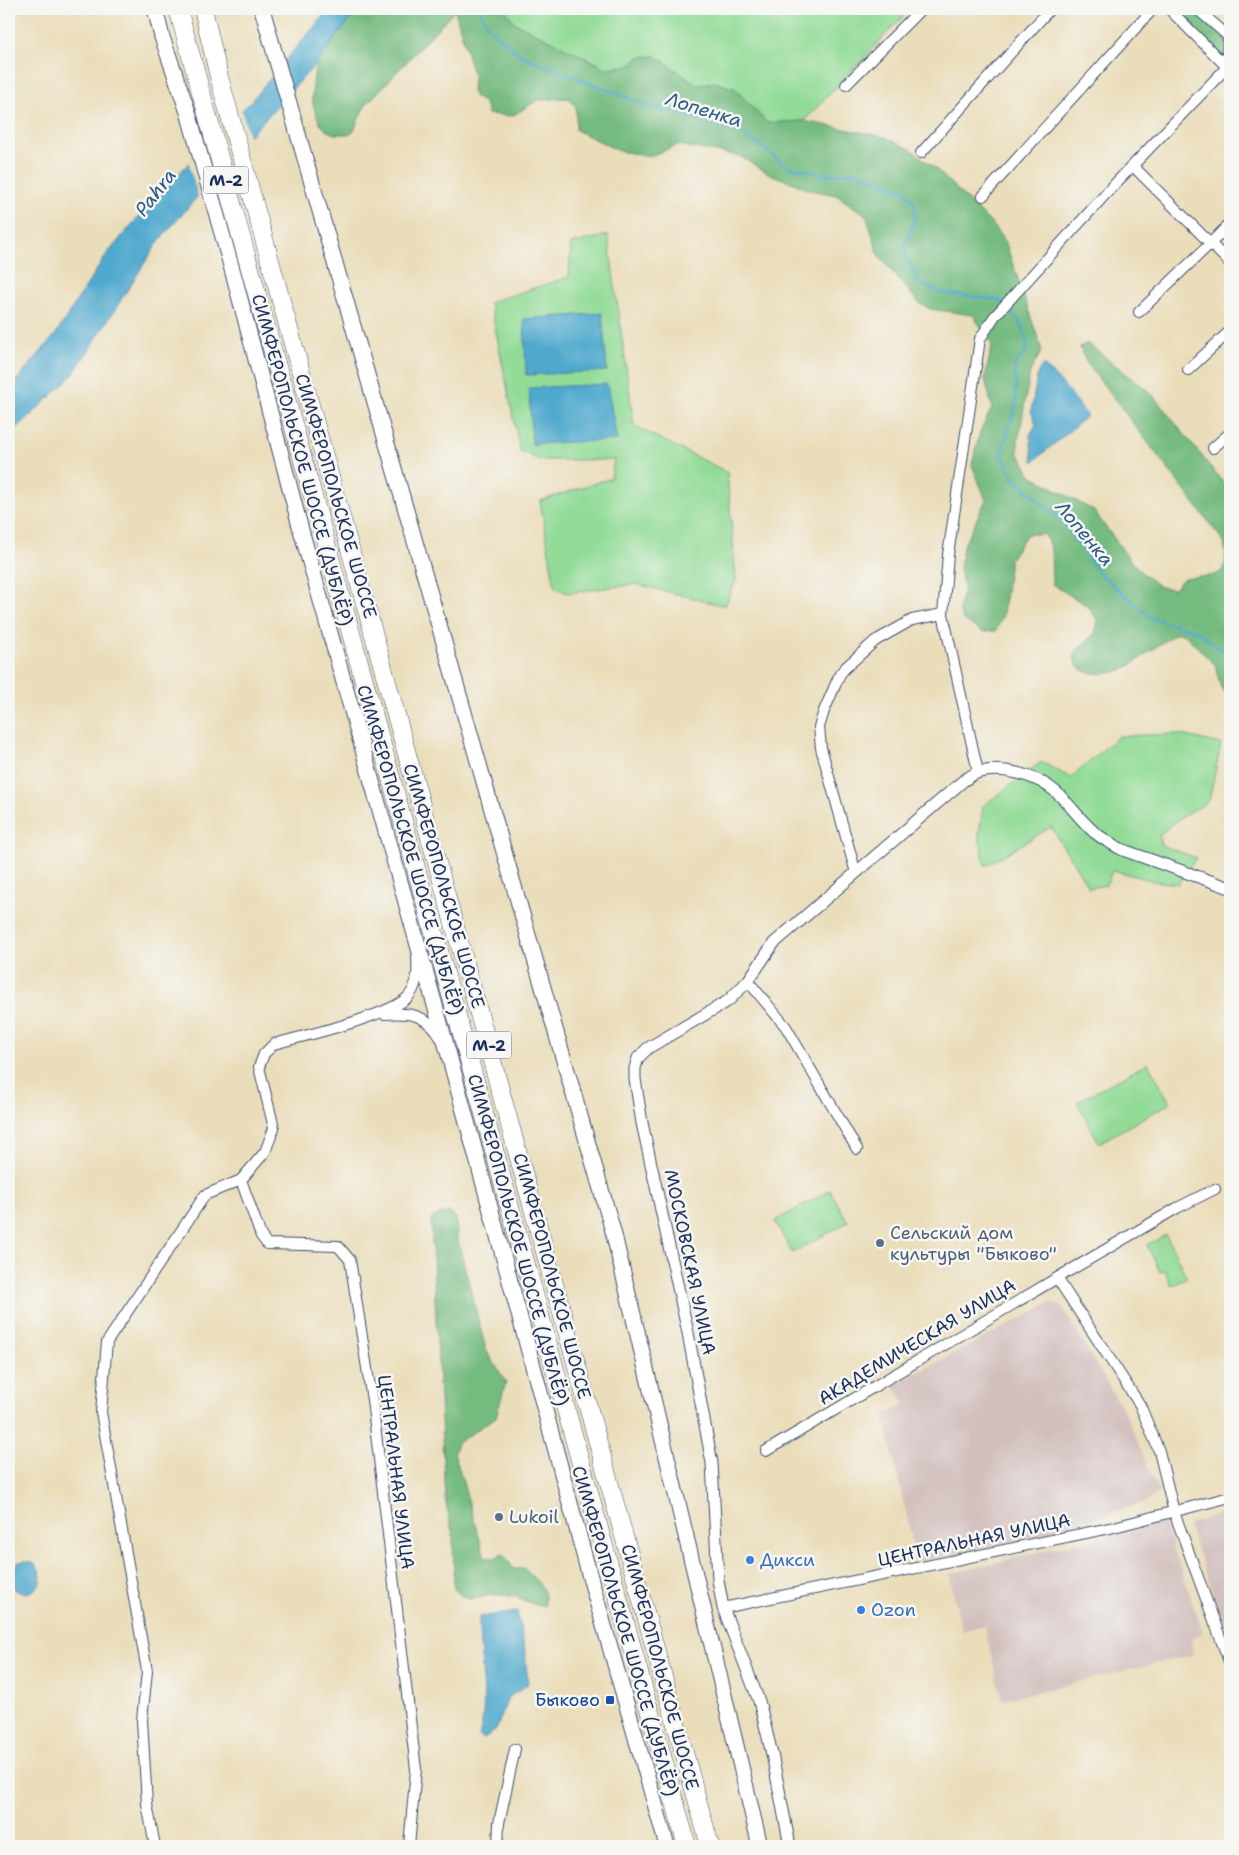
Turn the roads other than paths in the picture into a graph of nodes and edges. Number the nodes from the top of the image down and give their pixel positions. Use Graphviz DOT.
graph roads {
  1 [pos="155,9"];
  2 [pos="178,9"];
  3 [pos="203,9"];
  4 [pos="921,9"];
  5 [pos="1050,9"];
  6 [pos="1153,9"];
  7 [pos="1169,9"];
  8 [pos="1197,9"];
  9 [pos="264,15"];
  10 [pos="1229,67"];
  11 [pos="846,86"];
  12 [pos="920,154"];
  13 [pos="1133,166"];
  14 [pos="982,196"];
  15 [pos="1230,223"];
  16 [pos="1211,244"];
  17 [pos="1230,263"];
  18 [pos="1138,312"];
  19 [pos="1230,331"];
  20 [pos="1188,370"];
  21 [pos="1230,433"];
  22 [pos="1213,448"];
  23 [pos="942,614"];
  24 [pos="978,772"];
  25 [pos="856,873"];
  26 [pos="1230,888"];
  27 [pos="417,944"];
  28 [pos="748,981"];
  29 [pos="376,1015"];
  30 [pos="447,1048"];
  31 [pos="856,1149"];
  32 [pos="242,1180"];
  33 [pos="1215,1189"];
  34 [pos="1058,1278"];
  35 [pos="766,1451"];
  36 [pos="1230,1497"];
  37 [pos="1174,1512"];
  38 [pos="723,1608"];
  39 [pos="1230,1664"];
  40 [pos="515,1748"];
  41 [pos="155,1846"];
  42 [pos="409,1846"];
  43 [pos="498,1846"];
  44 [pos="667,1846"];
  45 [pos="687,1846"];
  46 [pos="710,1846"];
  47 [pos="760,1846"];
  48 [pos="790,1846"];
  1 -- 27 [label="main road, СИМФЕРОПОЛЬСКОЕ ШОССЕ (ДУБЛЁР)"];
  2 -- 45 [label="highway, СИМФЕРОПОЛЬСКОЕ ШОССЕ / М-2"];
  3 -- 46 [label="highway, СИМФЕРОПОЛЬСКОЕ ШОССЕ / М-2"];
  4 -- 11 [label="street"];
  5 -- 12 [label="street"];
  6 -- 14 [label="street"];
  7 -- 10 [label="street"];
  8 -- 10 [label="street"];
  9 -- 47 [label="main road"];
  10 -- 13 [label="street"];
  13 -- 16 [label="street"];
  13 -- 23 [label="street"];
  15 -- 16 [label="street"];
  16 -- 17 [label="street"];
  16 -- 18 [label="street"];
  19 -- 20 [label="street"];
  21 -- 22 [label="street"];
  23 -- 24 [label="street"];
  23 -- 25 [label="street"];
  24 -- 25 [label="street, МОСКОВСКАЯ УЛИЦА"];
  24 -- 26 [label="street"];
  25 -- 28 [label="street, МОСКОВСКАЯ УЛИЦА"];
  27 -- 29 [label="street"];
  27 -- 30 [label="main road, СИМФЕРОПОЛЬСКОЕ ШОССЕ (ДУБЛЁР)"];
  28 -- 31 [label="street"];
  28 -- 38 [label="street, МОСКОВСКАЯ УЛИЦА"];
  29 -- 30 [label="street"];
  29 -- 32 [label="street"];
  30 -- 44 [label="main road, СИМФЕРОПОЛЬСКОЕ ШОССЕ (ДУБЛЁР)"];
  32 -- 41 [label="street"];
  32 -- 42 [label="street, ЦЕНТРАЛЬНАЯ УЛИЦА"];
  33 -- 34 [label="street, АКАДЕМИЧЕСКАЯ УЛИЦА"];
  34 -- 35 [label="street, АКАДЕМИЧЕСКАЯ УЛИЦА"];
  34 -- 37 [label="street"];
  36 -- 37 [label="street, ЦЕНТРАЛЬНАЯ УЛИЦА"];
  37 -- 38 [label="street, ЦЕНТРАЛЬНАЯ УЛИЦА"];
  37 -- 39 [label="street"];
  38 -- 48 [label="street, МОСКОВСКАЯ УЛИЦА"];
  40 -- 43 [label="street"];
}
